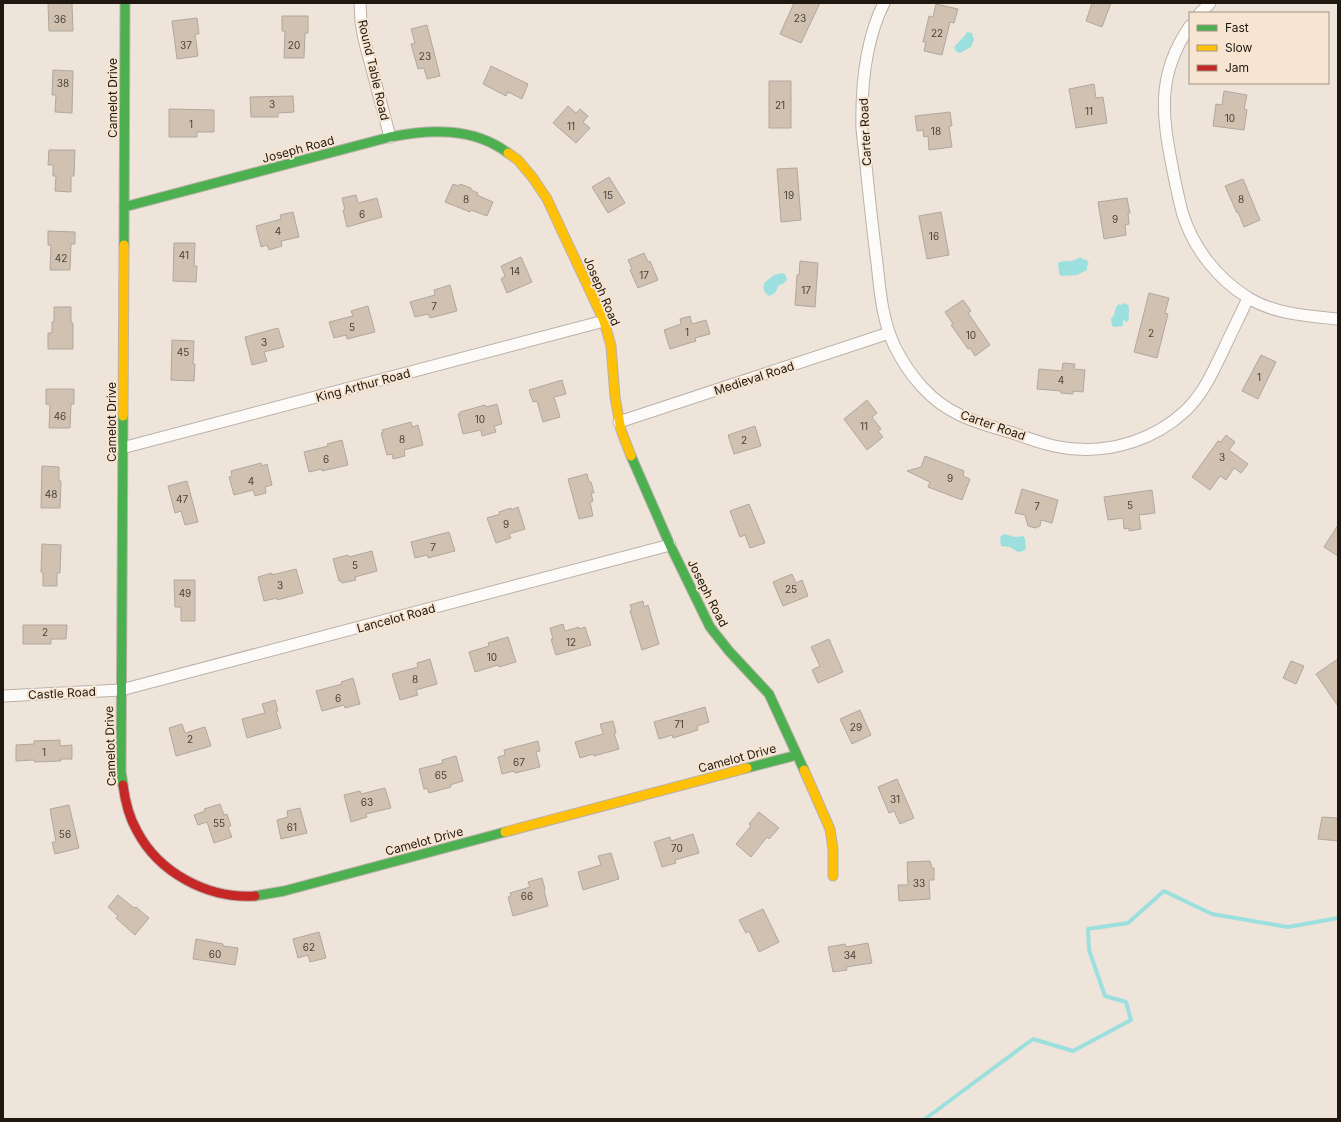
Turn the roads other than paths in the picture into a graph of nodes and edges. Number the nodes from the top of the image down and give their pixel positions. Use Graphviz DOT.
graph roads {
  1 [pos="125,3"];
  2 [pos="360,3"];
  3 [pos="884,3"];
  4 [pos="1210,3"];
  5 [pos="1201,12"];
  6 [pos="1189,28"];
  7 [pos="390,136"];
  8 [pos="124,207"];
  9 [pos="1248,298"];
  10 [pos="1338,319"];
  11 [pos="604,321"];
  12 [pos="889,333"];
  13 [pos="619,422"];
  14 [pos="122,448"];
  15 [pos="670,545"];
  16 [pos="121,690"];
  17 [pos="3,696"];
  18 [pos="797,754"];
  19 [pos="833,876"];
  1 -- 8 [label="street, Camelot Drive"];
  2 -- 7 [label="street, Round Table Road"];
  3 -- 12 [label="street, Carter Road"];
  4 -- 5 [label="street"];
  6 -- 9 [label="street"];
  7 -- 8 [label="street, Joseph Road"];
  7 -- 11 [label="street, Joseph Road"];
  8 -- 14 [label="street, Camelot Drive"];
  9 -- 10 [label="street"];
  9 -- 12 [label="street, Carter Road"];
  11 -- 13 [label="street, Joseph Road"];
  11 -- 14 [label="street, King Arthur Road"];
  12 -- 13 [label="street, Medieval Road"];
  13 -- 15 [label="street, Joseph Road"];
  14 -- 16 [label="street, Camelot Drive"];
  15 -- 16 [label="street, Lancelot Road"];
  15 -- 18 [label="street, Joseph Road"];
  16 -- 17 [label="street, Castle Road"];
  16 -- 18 [label="street, Camelot Drive"];
  18 -- 19 [label="street, Joseph Road"];
}
